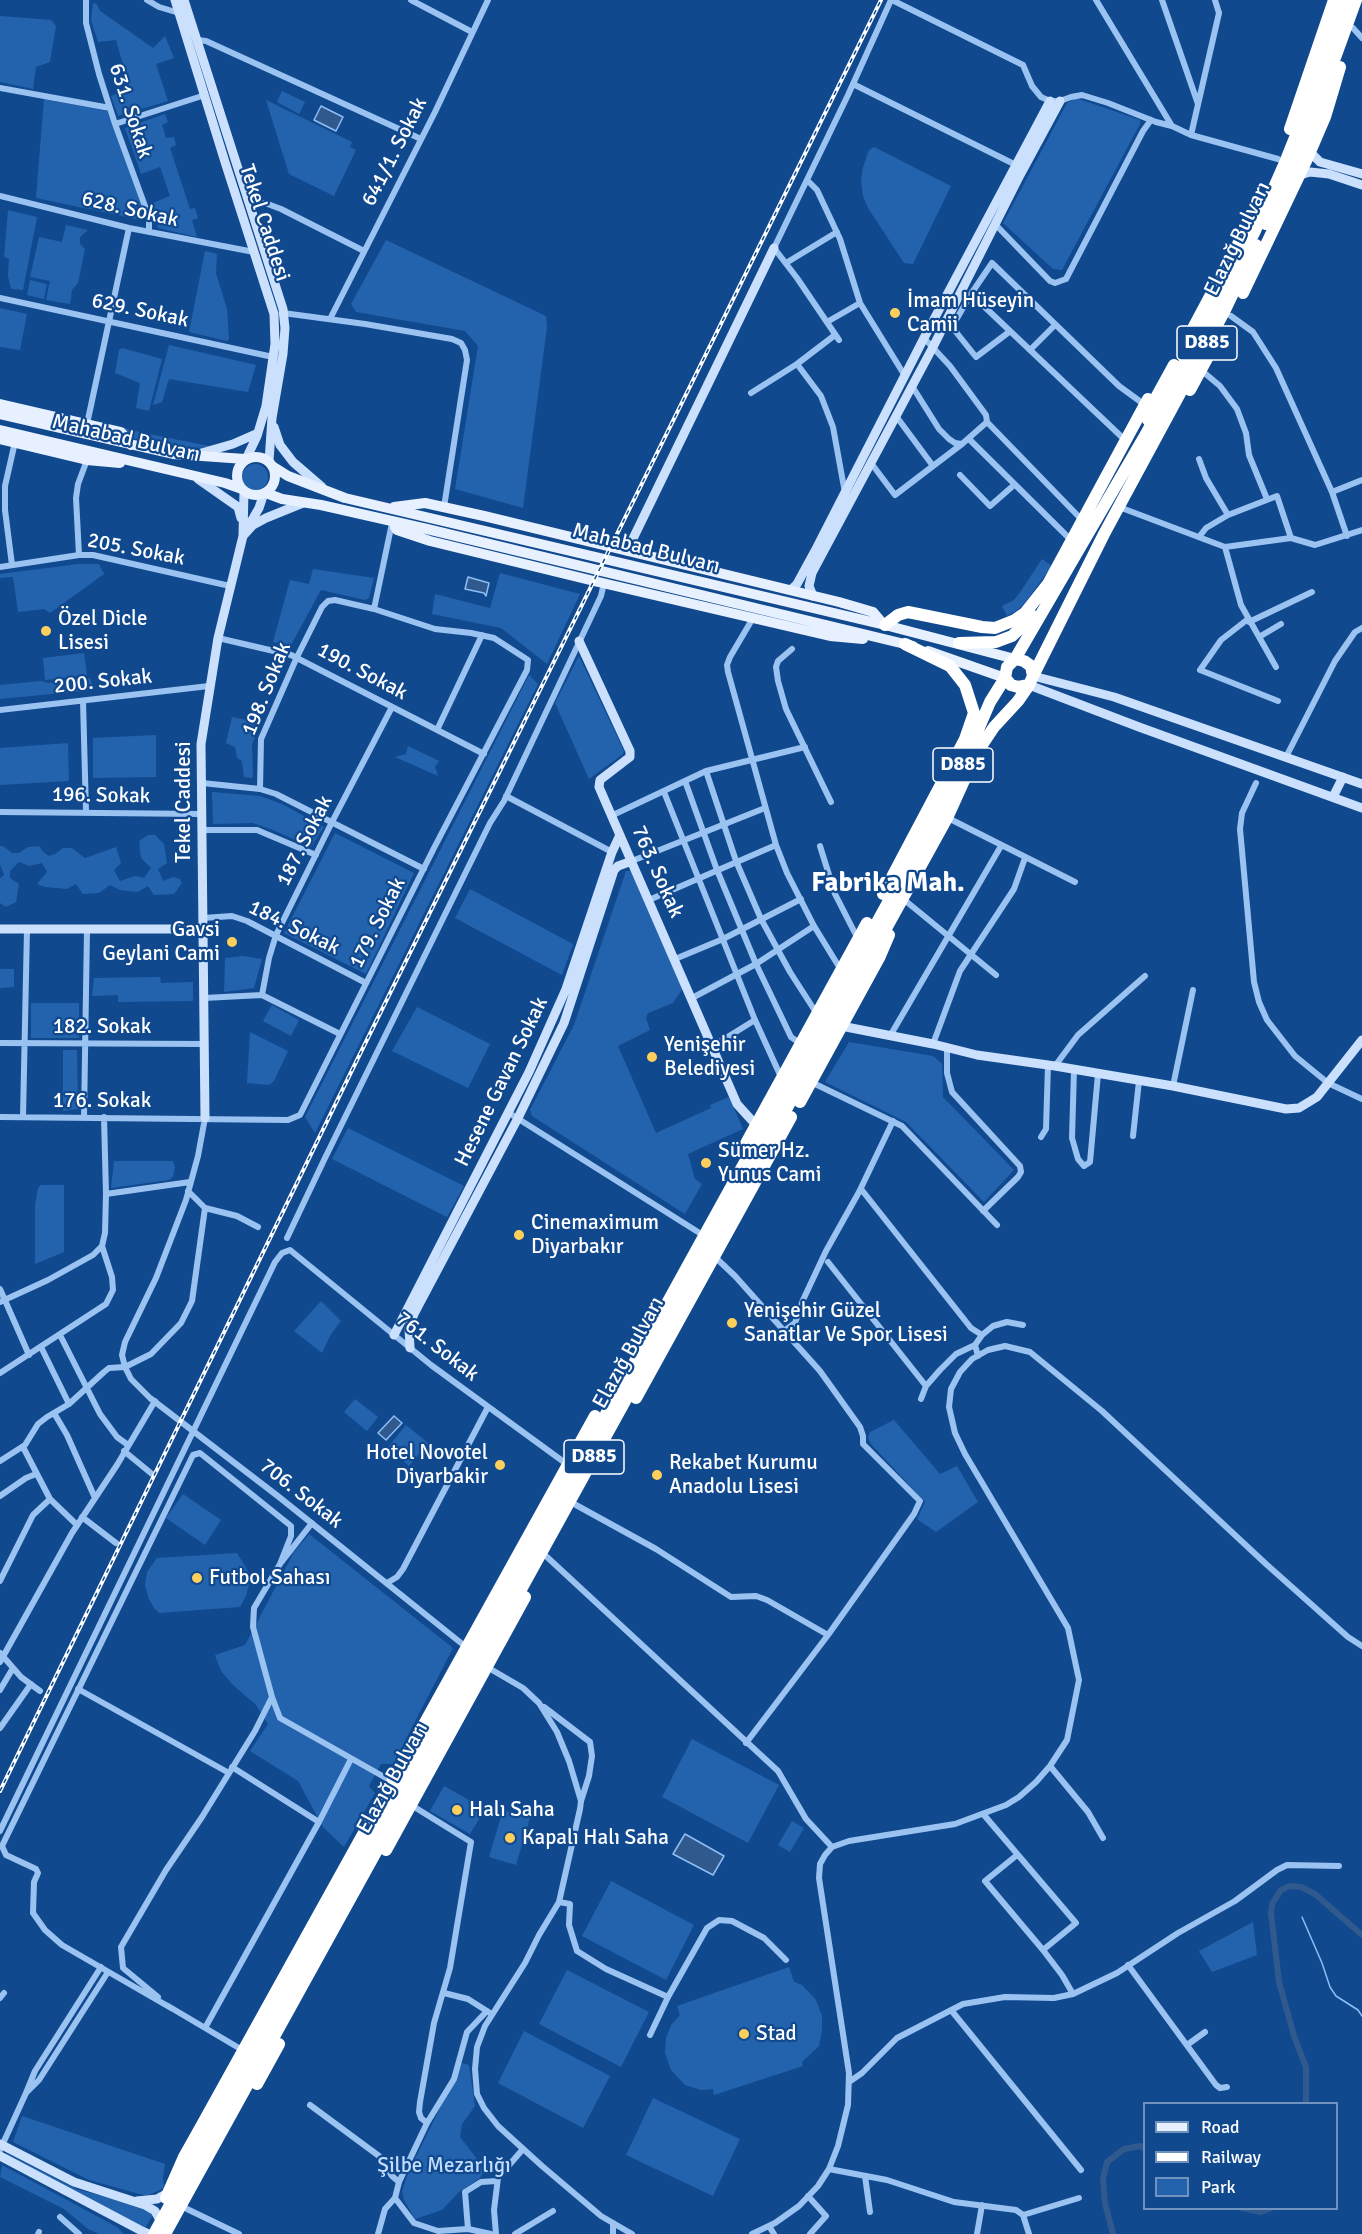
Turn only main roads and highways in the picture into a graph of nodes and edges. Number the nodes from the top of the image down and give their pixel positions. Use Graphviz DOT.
graph roads {
  1 [pos="1334,0"];
  2 [pos="1344,0"];
  3 [pos="1356,0"];
  4 [pos="1361,0"];
  5 [pos="1168,376"];
  6 [pos="0,404"];
  7 [pos="0,414"];
  8 [pos="0,430"];
  9 [pos="1151,434"];
  10 [pos="0,439"];
  11 [pos="132,445"];
  12 [pos="245,459"];
  13 [pos="270,463"];
  14 [pos="163,467"];
  15 [pos="243,490"];
  16 [pos="265,493"];
  17 [pos="389,508"];
  18 [pos="392,522"];
  19 [pos="1052,595"];
  20 [pos="885,625"];
  21 [pos="959,643"];
  22 [pos="905,644"];
  23 [pos="984,650"];
  24 [pos="1015,658"];
  25 [pos="975,668"];
  26 [pos="1005,678"];
  27 [pos="1031,680"];
  28 [pos="990,702"];
  29 [pos="1006,713"];
  30 [pos="916,849"];
  31 [pos="902,898"];
  32 [pos="878,905"];
  33 [pos="284,2037"];
  34 [pos="257,2068"];
  35 [pos="159,2230"];
  36 [pos="149,2234"];
  37 [pos="173,2234"];
  1 -- 5 [label="highway"];
  2 -- 9 [label="highway, Elazığ Bulvarı / D885"];
  3 -- 9 [label="highway, Elazığ Bulvarı / D885"];
  4 -- 9 [label="highway"];
  5 -- 9 [label="highway"];
  5 -- 20 [label="highway"];
  6 -- 11 [label="main road"];
  7 -- 11 [label="main road, Mahabad Bulvarı"];
  8 -- 14 [label="main road, Mahabad Bulvarı"];
  9 -- 19 [label="highway, Elazığ Bulvarı / D885"];
  9 -- 27 [label="highway, Elazığ Bulvarı / D885"];
  10 -- 14 [label="main road"];
  11 -- 12 [label="main road, Mahabad Bulvarı"];
  12 -- 13 [label="main road"];
  12 -- 15 [label="main road"];
  13 -- 16 [label="main road"];
  13 -- 17 [label="main road, Mahabad Bulvarı"];
  14 -- 15 [label="main road, Mahabad Bulvarı"];
  15 -- 16 [label="main road"];
  16 -- 18 [label="main road, Mahabad Bulvarı"];
  17 -- 20 [label="main road, Mahabad Bulvarı"];
  17 -- 20 [label="main road"];
  18 -- 22 [label="main road, Mahabad Bulvarı"];
  18 -- 22 [label="main road"];
  19 -- 21 [label="highway"];
  19 -- 24 [label="highway, Elazığ Bulvarı / D885"];
  20 -- 21 [label="main road, Mahabad Bulvarı"];
  21 -- 23 [label="main road, Mahabad Bulvarı"];
  22 -- 25 [label="main road, Mahabad Bulvarı"];
  22 -- 32 [label="highway"];
  23 -- 24 [label="main road, Mahabad Bulvarı"];
  23 -- 25 [label="main road"];
  24 -- 26 [label="highway"];
  24 -- 27 [label="highway"];
  25 -- 26 [label="main road, Mahabad Bulvarı"];
  26 -- 27 [label="highway"];
  26 -- 28 [label="highway, Elazığ Bulvarı / D885"];
  27 -- 29 [label="highway, Elazığ Bulvarı / D885"];
  28 -- 29 [label="highway"];
  28 -- 30 [label="highway, Elazığ Bulvarı / D885"];
  29 -- 31 [label="highway, Elazığ Bulvarı / D885"];
  30 -- 32 [label="highway"];
  30 -- 35 [label="highway, Elazığ Bulvarı / D885"];
  31 -- 33 [label="highway"];
  31 -- 34 [label="highway, Elazığ Bulvarı / D885"];
  32 -- 35 [label="highway"];
  33 -- 34 [label="highway"];
  33 -- 37 [label="highway"];
  34 -- 35 [label="highway, Elazığ Bulvarı / D885"];
  35 -- 36 [label="highway"];
}
